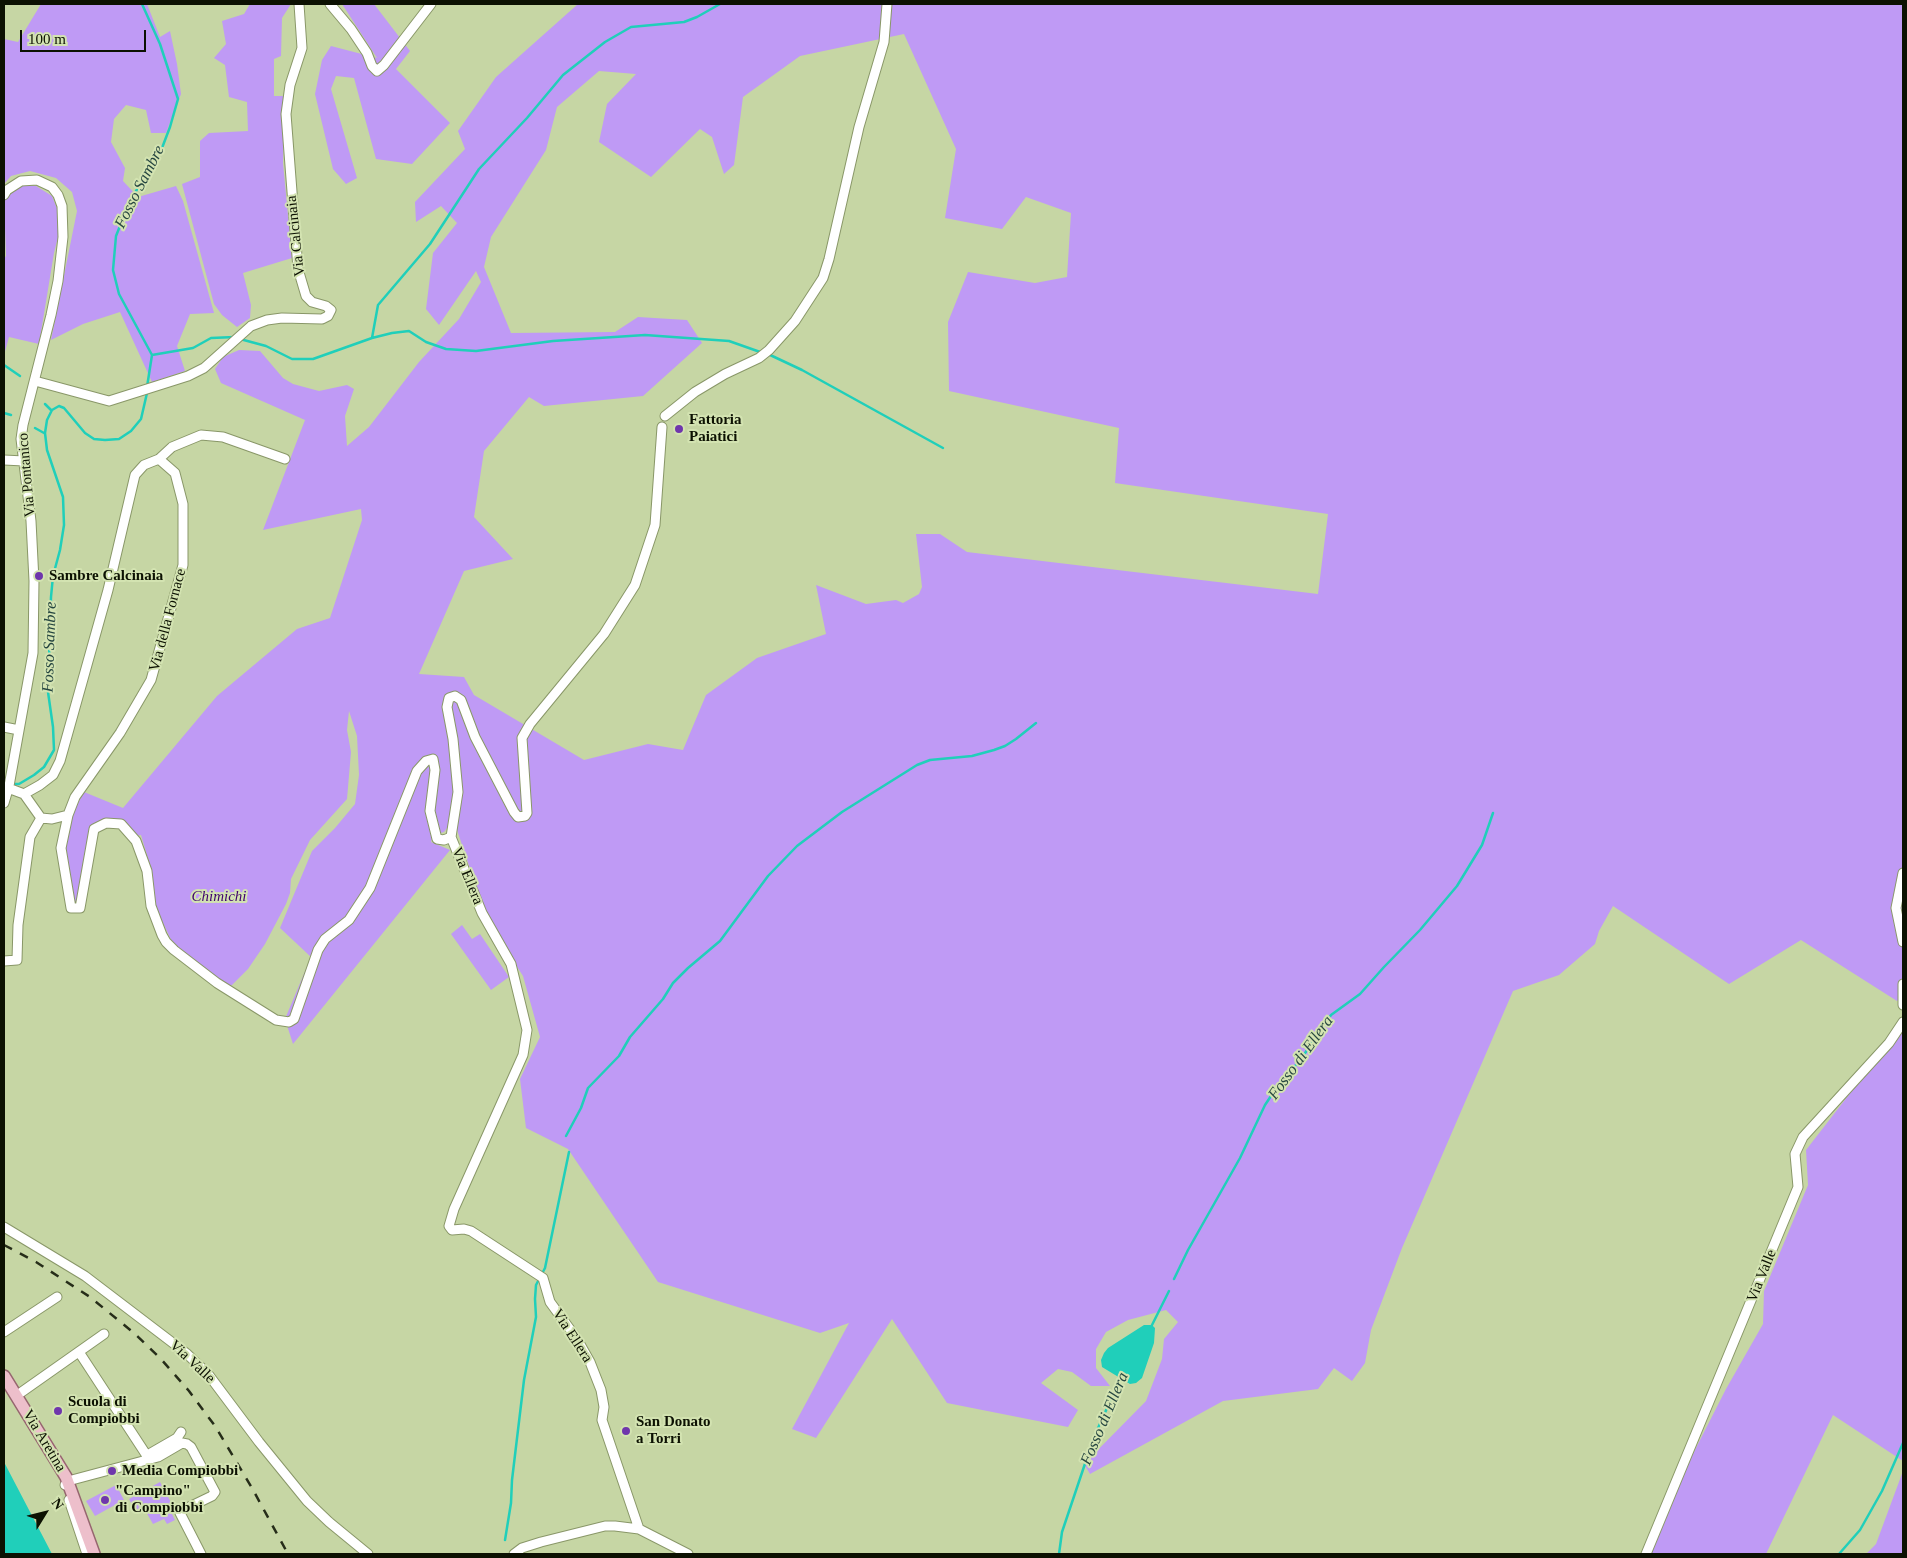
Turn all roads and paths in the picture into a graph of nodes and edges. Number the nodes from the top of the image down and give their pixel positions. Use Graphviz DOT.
graph roads {
  1 [pos="299,4"];
  2 [pos="330,4"];
  3 [pos="431,4"];
  4 [pos="887,4"];
  5 [pos="4,195"];
  6 [pos="36,381"];
  7 [pos="665,416"];
  8 [pos="662,427"];
  9 [pos="159,459"];
  10 [pos="285,459"];
  11 [pos="4,460"];
  12 [pos="24,461"];
  13 [pos="4,727"];
  14 [pos="19,730"];
  15 [pos="8,787"];
  16 [pos="24,794"];
  17 [pos="4,803"];
  18 [pos="68,814"];
  19 [pos="41,818"];
  20 [pos="451,837"];
  21 [pos="1903,873"];
  22 [pos="1903,942"];
  23 [pos="4,961"];
  24 [pos="1903,984"];
  25 [pos="1903,1005"];
  26 [pos="1903,1022"];
  27 [pos="4,1227"];
  28 [pos="57,1296"];
  29 [pos="4,1332"];
  30 [pos="104,1334"];
  31 [pos="79,1352"];
  32 [pos="4,1376"];
  33 [pos="16,1396"];
  34 [pos="182,1432"];
  35 [pos="148,1457"];
  36 [pos="68,1481"];
  37 [pos="639,1529"];
  38 [pos="86,1554"];
  39 [pos="94,1554"];
  40 [pos="201,1554"];
  41 [pos="368,1554"];
  42 [pos="514,1554"];
  43 [pos="688,1554"];
  44 [pos="1646,1554"];
  1 -- 6 [label="street, Via Calcinaia"];
  2 -- 3 [label="street"];
  4 -- 7 [label="street"];
  5 -- 6 [label="street, Via Pontanico"];
  6 -- 12 [label="street, Via Pontanico"];
  8 -- 20 [label="street"];
  9 -- 10 [label="street"];
  9 -- 16 [label="street"];
  9 -- 18 [label="street, Via della Fornace"];
  11 -- 12 [label="street"];
  12 -- 14 [label="street, Via Pontanico"];
  13 -- 14 [label="street"];
  14 -- 15 [label="street, Via Pontanico"];
  15 -- 16 [label="street"];
  15 -- 17 [label="street, Via Pontanico"];
  16 -- 19 [label="street"];
  18 -- 19 [label="street"];
  18 -- 20 [label="street, Via Ellera"];
  19 -- 23 [label="street"];
  20 -- 37 [label="street, Via Ellera"];
  21 -- 22 [label="street"];
  24 -- 25 [label="street"];
  26 -- 44 [label="street, Via Valle"];
  27 -- 41 [label="street, Via Valle"];
  28 -- 29 [label="street"];
  30 -- 31 [label="street"];
  31 -- 33 [label="street"];
  31 -- 35 [label="street"];
  32 -- 33 [label="main road, Via Aretina"];
  33 -- 36 [label="main road, Via Aretina"];
  34 -- 35 [label="street"];
  35 -- 36 [label="street"];
  35 -- 40 [label="street"];
  36 -- 38 [label="street, Via Aretina"];
  36 -- 39 [label="main road, Via Aretina"];
  37 -- 42 [label="street"];
  37 -- 43 [label="street"];
}
